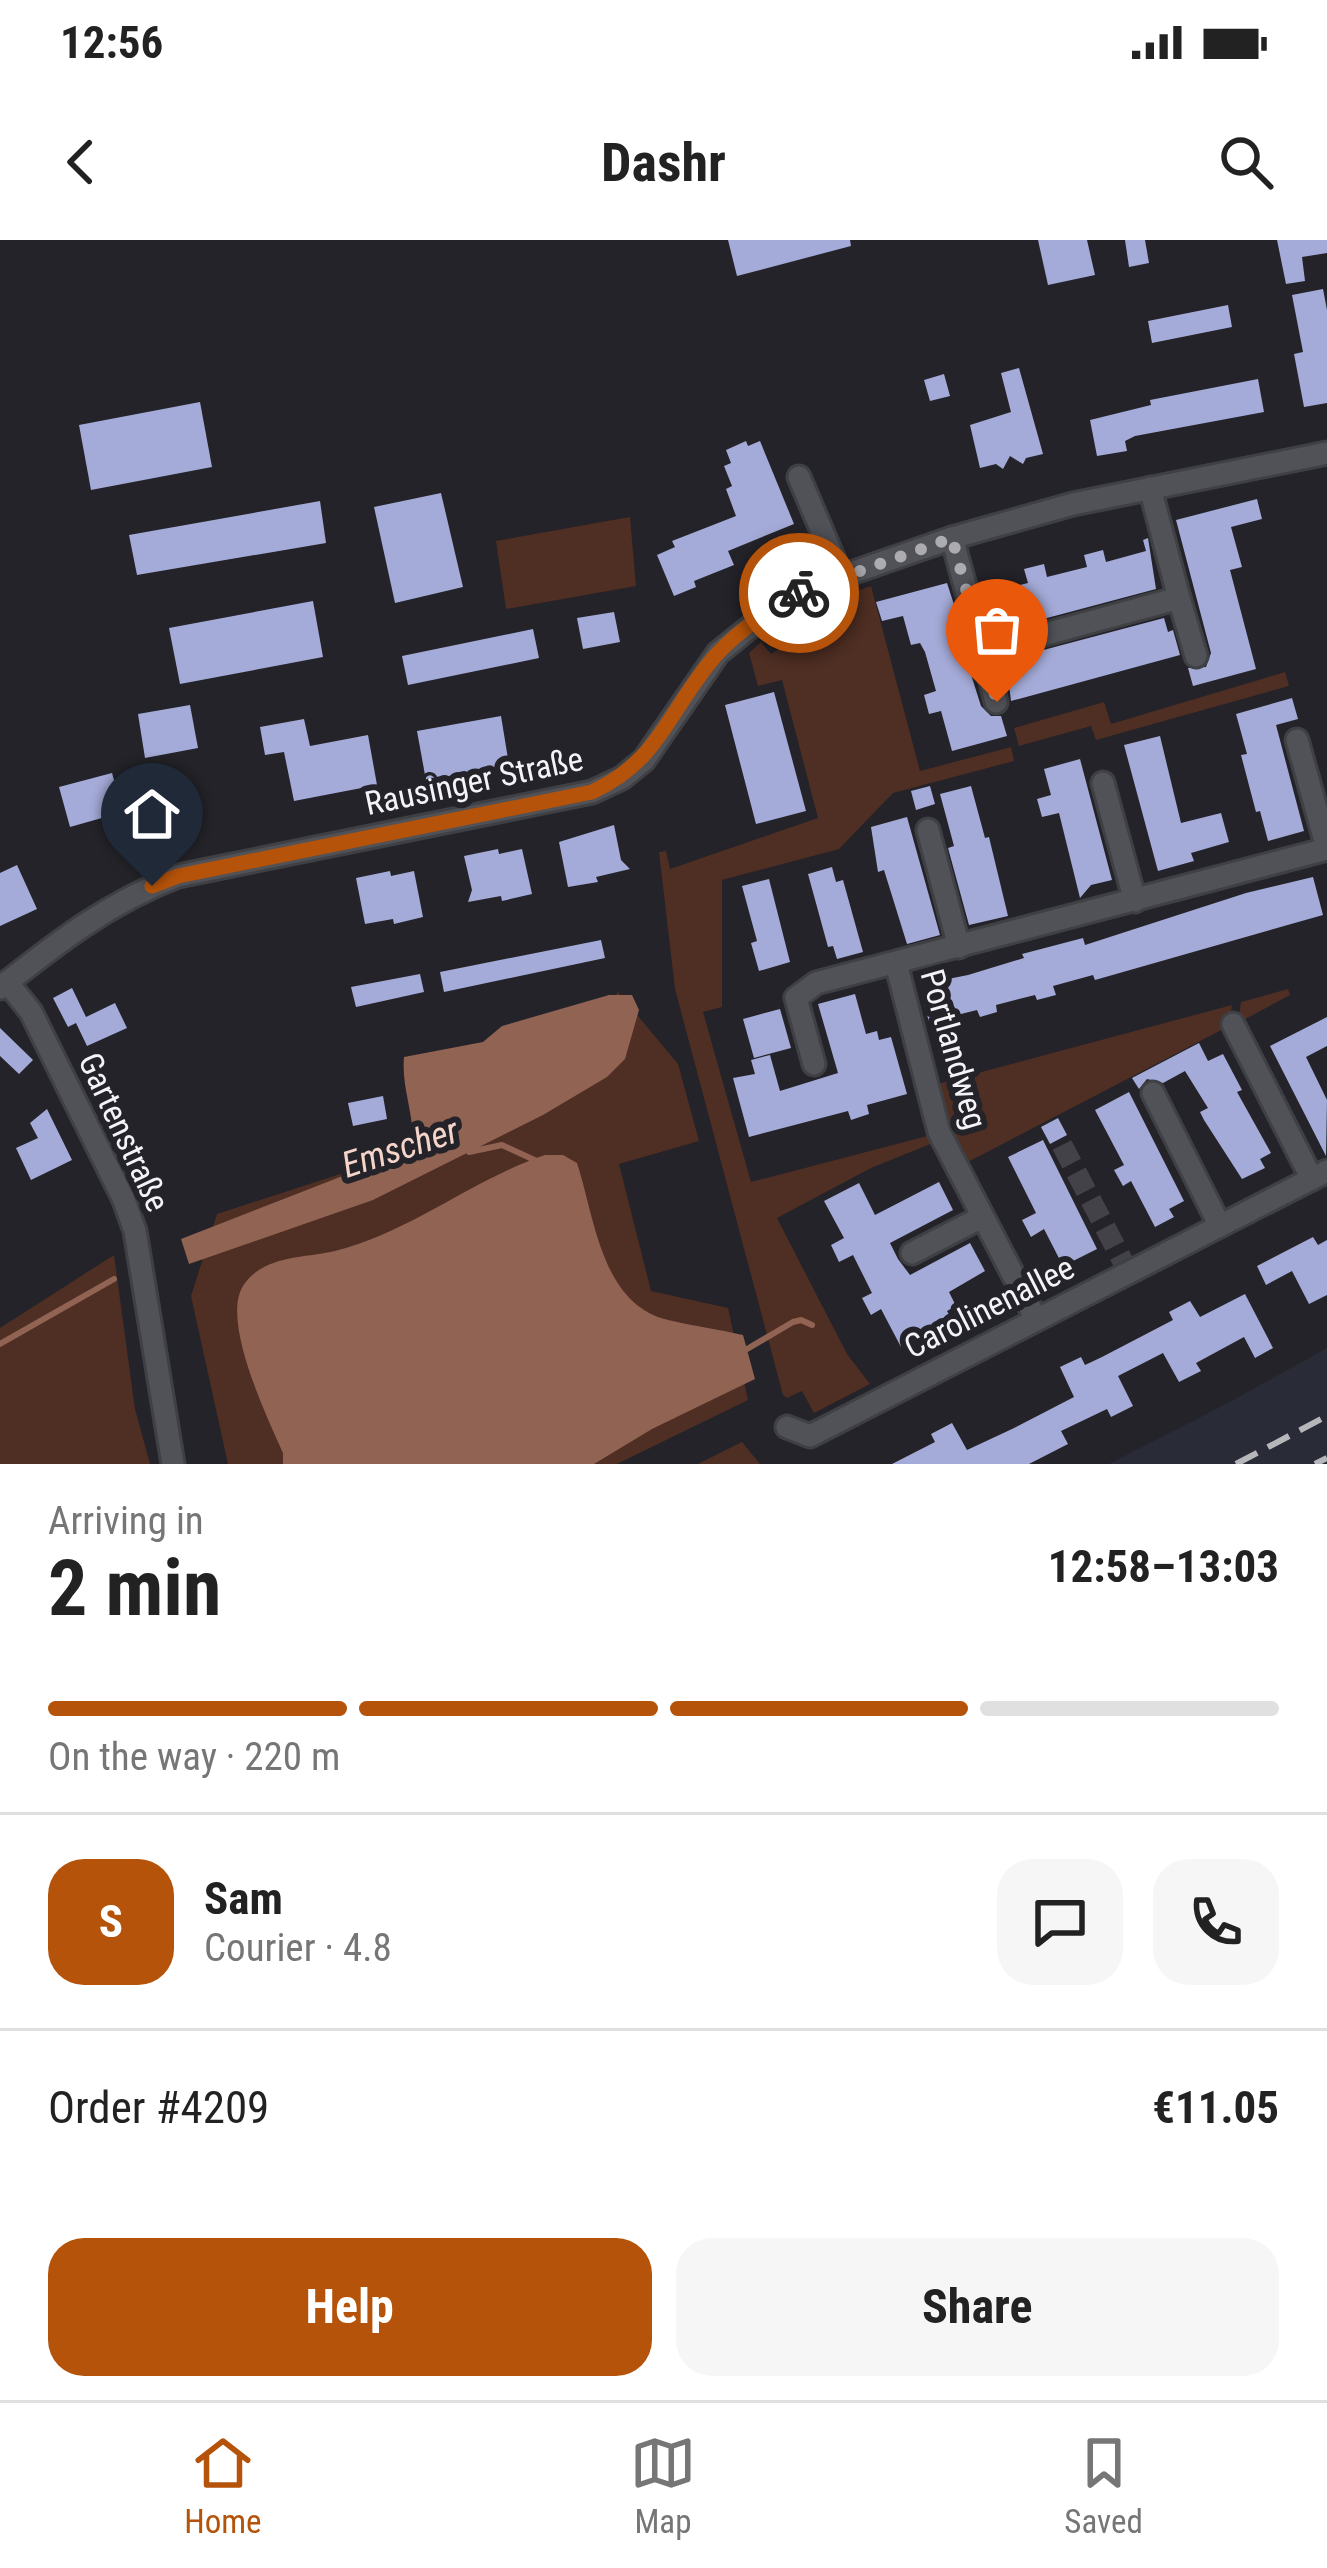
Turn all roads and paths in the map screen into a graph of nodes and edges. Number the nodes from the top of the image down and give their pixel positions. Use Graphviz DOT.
graph roads {
  1 [pos="1327,453"];
  2 [pos="799,477"];
  3 [pos="1150,488"];
  4 [pos="952,538"];
  5 [pos="841,576"];
  6 [pos="1179,598"];
  7 [pos="983,651"];
  8 [pos="1196,656"];
  9 [pos="997,702"];
  10 [pos="1297,740"];
  11 [pos="1103,783"];
  12 [pos="928,830"];
  13 [pos="1327,849"];
  14 [pos="1135,901"];
  15 [pos="959,946"];
  16 [pos="896,963"];
  17 [pos="4,985"];
  18 [pos="1233,1024"];
  19 [pos="814,1064"];
  20 [pos="1153,1093"];
  21 [pos="1319,1175"];
  22 [pos="982,1217"];
  23 [pos="1220,1226"];
  24 [pos="912,1253"];
  25 [pos="1036,1319"];
  26 [pos="787,1427"];
  27 [pos="173,1464"];
  1 -- 3 [label="street, Rausinger Straße"];
  2 -- 5 [label="street"];
  3 -- 4 [label="street, Rausinger Straße"];
  3 -- 6 [label="street"];
  4 -- 5 [label="street, Rausinger Straße"];
  4 -- 7 [label="street"];
  5 -- 17 [label="street, Rausinger Straße"];
  6 -- 7 [label="street"];
  6 -- 8 [label="street"];
  7 -- 9 [label="street"];
  10 -- 13 [label="street, Portlandweg"];
  11 -- 14 [label="street"];
  12 -- 15 [label="street, Portlandweg"];
  13 -- 14 [label="street, Portlandweg"];
  14 -- 15 [label="street, Portlandweg"];
  15 -- 16 [label="street, Portlandweg"];
  16 -- 19 [label="street, Portlandweg"];
  16 -- 22 [label="street, Portlandweg"];
  17 -- 27 [label="street, Gartenstraße"];
  18 -- 21 [label="street, Carolinenallee"];
  20 -- 23 [label="street"];
  21 -- 23 [label="street, Carolinenallee"];
  22 -- 24 [label="street"];
  22 -- 25 [label="street, Portlandweg"];
  23 -- 25 [label="street, Carolinenallee"];
  25 -- 26 [label="street, Carolinenallee"];
}
